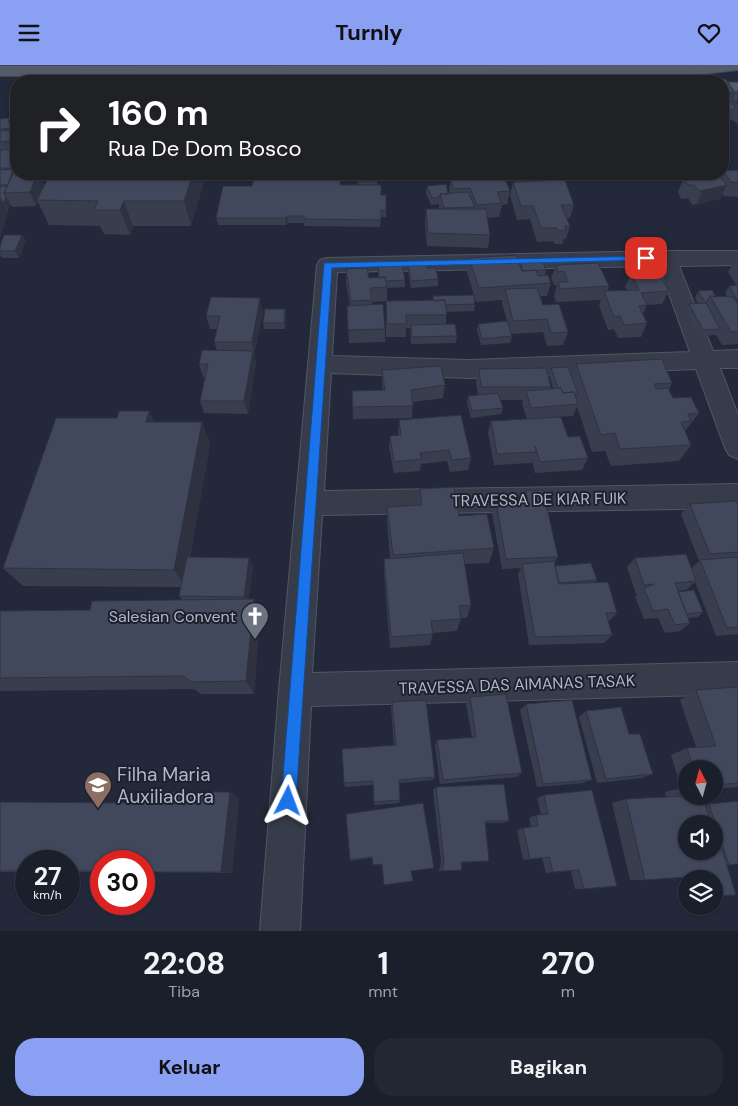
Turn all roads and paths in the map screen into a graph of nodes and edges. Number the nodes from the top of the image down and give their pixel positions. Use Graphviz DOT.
graph roads {
  1 [pos="738,65"];
  2 [pos="0,71"];
  3 [pos="666,258"];
  4 [pos="738,258"];
  5 [pos="704,359"];
  6 [pos="738,359"];
  7 [pos="321,364"];
  8 [pos="738,448"];
  9 [pos="738,495"];
  10 [pos="311,503"];
  11 [pos="738,678"];
  12 [pos="295,690"];
  13 [pos="280,931"];
  1 -- 2 [label="main road"];
  3 -- 4 [label="street"];
  3 -- 5 [label="street"];
  3 -- 7 [label="street"];
  5 -- 6 [label="street"];
  5 -- 7 [label="street"];
  5 -- 8 [label="street"];
  7 -- 10 [label="street"];
  9 -- 10 [label="street, TRAVESSA DE KIAR FUIK"];
  10 -- 12 [label="street"];
  11 -- 12 [label="street, TRAVESSA DAS AIMANAS TASAK"];
  12 -- 13 [label="street"];
}
